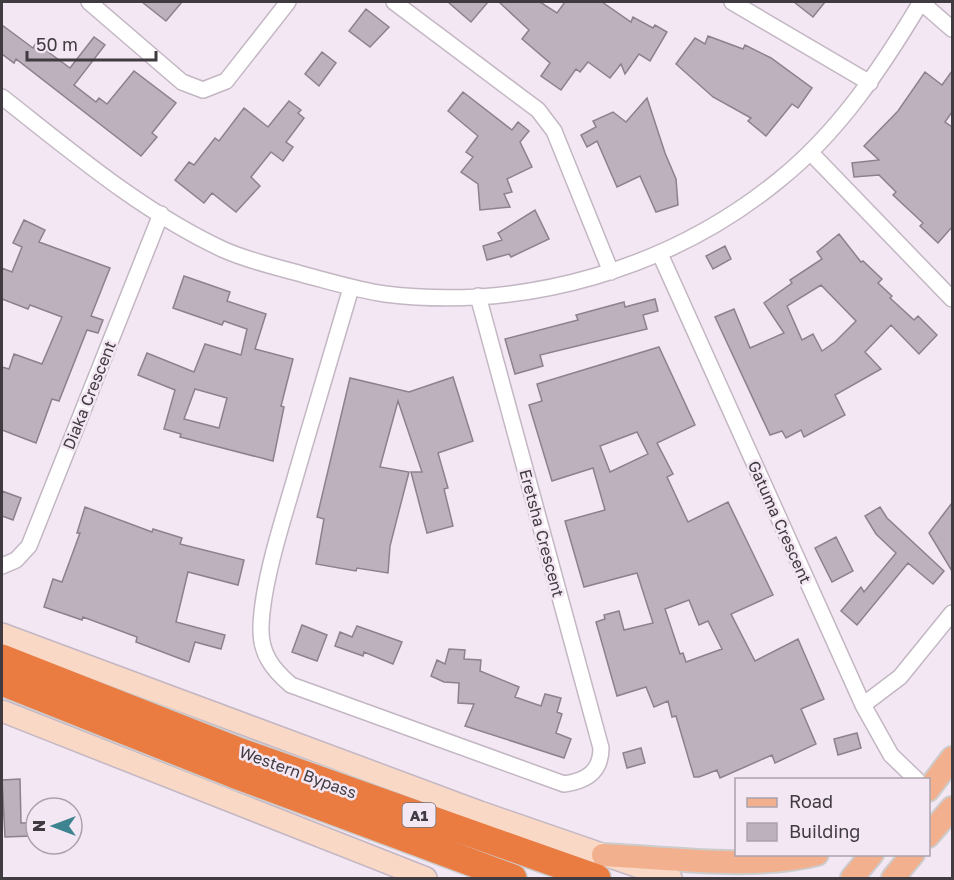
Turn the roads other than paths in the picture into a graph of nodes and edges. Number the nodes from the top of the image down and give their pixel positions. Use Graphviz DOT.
graph roads {
  1 [pos="89,2"];
  2 [pos="288,2"];
  3 [pos="394,2"];
  4 [pos="732,2"];
  5 [pos="921,2"];
  6 [pos="952,28"];
  7 [pos="870,83"];
  8 [pos="2,97"];
  9 [pos="810,152"];
  10 [pos="161,214"];
  11 [pos="660,254"];
  12 [pos="611,272"];
  13 [pos="351,288"];
  14 [pos="478,296"];
  15 [pos="952,299"];
  16 [pos="3,566"];
  17 [pos="952,614"];
  18 [pos="2,634"];
  19 [pos="2,658"];
  20 [pos="2,682"];
  21 [pos="863,705"];
  22 [pos="2,711"];
  23 [pos="952,758"];
  24 [pos="915,778"];
  25 [pos="930,786"];
  26 [pos="952,808"];
  27 [pos="930,834"];
  28 [pos="813,856"];
  29 [pos="871,856"];
  30 [pos="912,856"];
  31 [pos="600,867"];
  32 [pos="426,879"];
  33 [pos="513,879"];
  34 [pos="670,879"];
  35 [pos="852,879"];
  36 [pos="893,879"];
  1 -- 2 [label="street"];
  3 -- 12 [label="street"];
  4 -- 7 [label="street"];
  5 -- 6 [label="street"];
  5 -- 7 [label="street"];
  7 -- 9 [label="street"];
  8 -- 10 [label="street"];
  9 -- 11 [label="street"];
  9 -- 15 [label="street"];
  10 -- 13 [label="street"];
  10 -- 16 [label="street, Diaka Crescent"];
  11 -- 12 [label="street"];
  11 -- 21 [label="street, Gatuma Crescent"];
  12 -- 14 [label="street"];
  13 -- 14 [label="street"];
  13 -- 14 [label="street, Eretsha Crescent"];
  17 -- 21 [label="street"];
  18 -- 31 [label="street"];
  19 -- 31 [label="highway, Western Bypass / A1"];
  20 -- 33 [label="highway, Western Bypass / A1"];
  21 -- 24 [label="street, Gatuma Crescent"];
  22 -- 32 [label="street"];
  23 -- 25 [label="main road"];
  26 -- 27 [label="main road"];
  28 -- 31 [label="main road"];
  29 -- 35 [label="main road"];
  30 -- 36 [label="main road"];
  31 -- 34 [label="street"];
}
